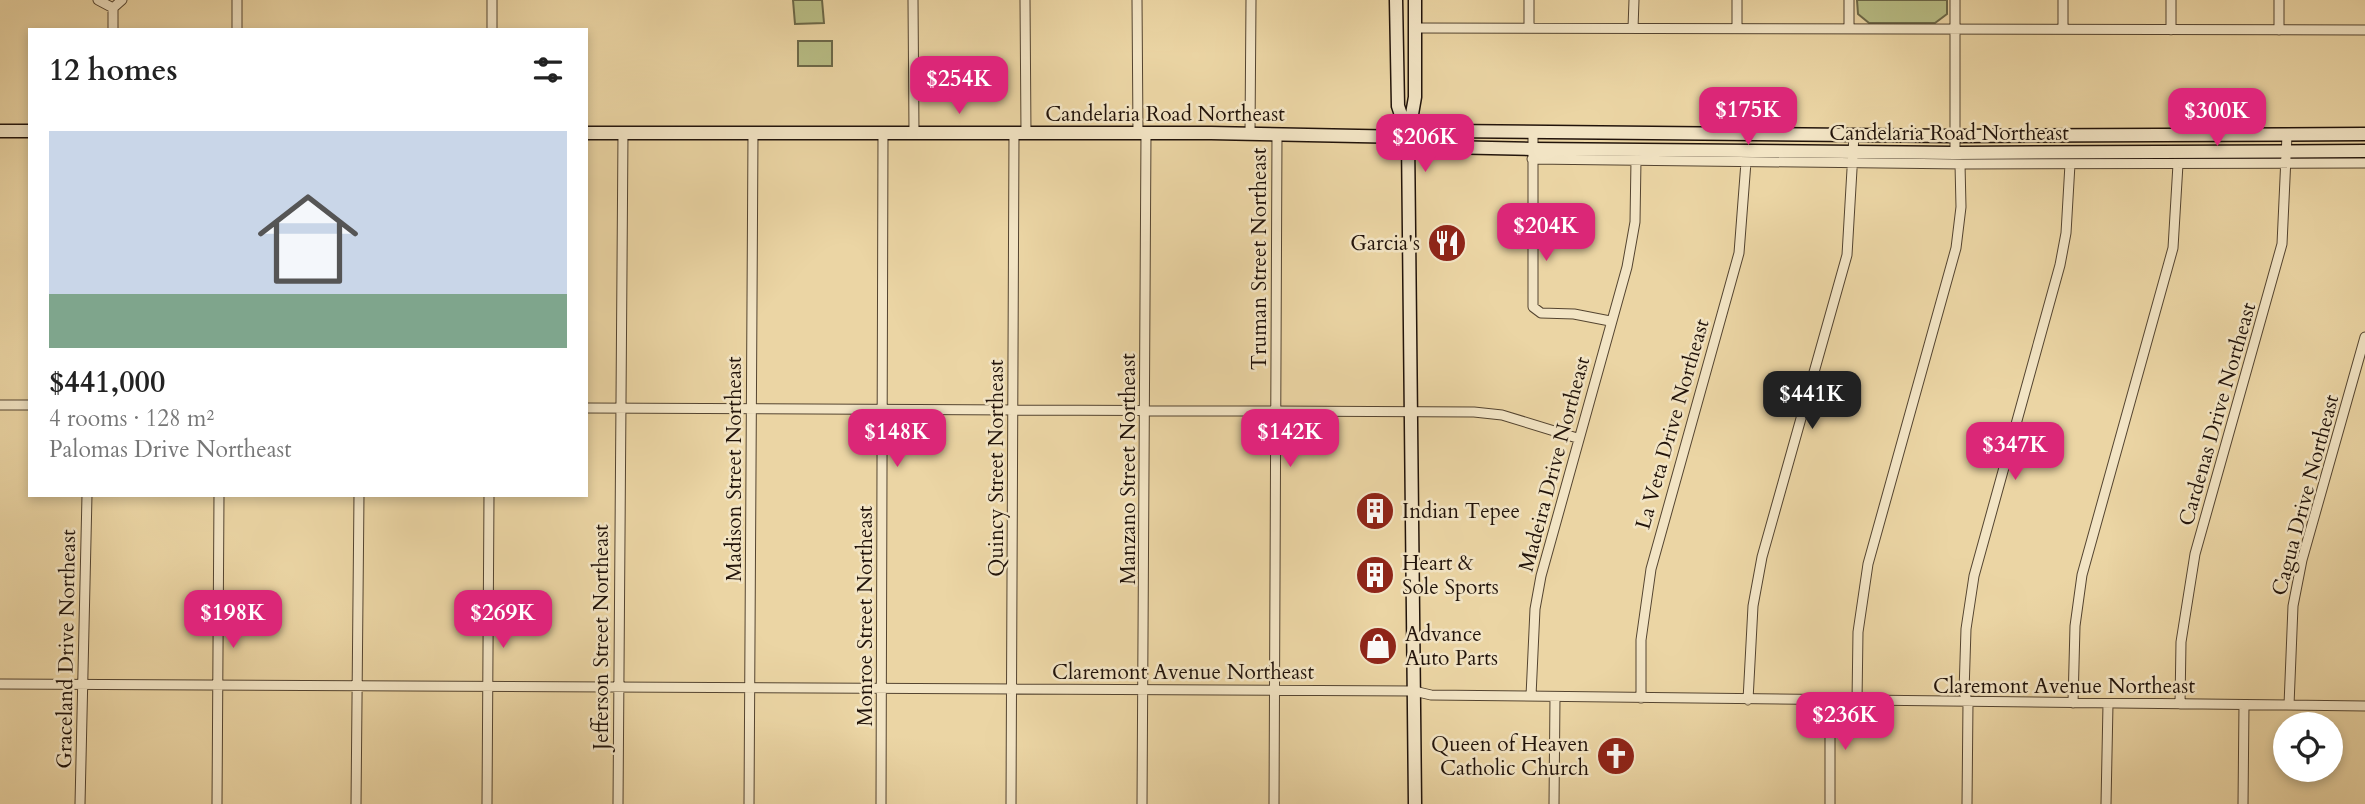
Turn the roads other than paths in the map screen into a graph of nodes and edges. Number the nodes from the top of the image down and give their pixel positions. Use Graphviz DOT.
graph roads {
  1 [pos="98,0"];
  2 [pos="122,0"];
  3 [pos="237,0"];
  4 [pos="492,0"];
  5 [pos="913,0"];
  6 [pos="1025,0"];
  7 [pos="1137,0"];
  8 [pos="1251,0"];
  9 [pos="1396,0"];
  10 [pos="1404,0"];
  11 [pos="1415,0"];
  12 [pos="1529,0"];
  13 [pos="1634,0"];
  14 [pos="1737,0"];
  15 [pos="1849,0"];
  16 [pos="1955,0"];
  17 [pos="2063,0"];
  18 [pos="2171,0"];
  19 [pos="2279,0"];
  20 [pos="113,8"];
  21 [pos="113,28"];
  22 [pos="237,28"];
  23 [pos="492,28"];
  24 [pos="1415,28"];
  25 [pos="1528,28"];
  26 [pos="1633,28"];
  27 [pos="1737,28"];
  28 [pos="1849,28"];
  29 [pos="1955,28"];
  30 [pos="2063,29"];
  31 [pos="2171,30"];
  32 [pos="2279,30"];
  33 [pos="2365,30"];
  34 [pos="0,131"];
  35 [pos="28,131"];
  36 [pos="914,132"];
  37 [pos="1533,132"];
  38 [pos="588,133"];
  39 [pos="623,133"];
  40 [pos="883,133"];
  41 [pos="1020,133"];
  42 [pos="1142,133"];
  43 [pos="1250,133"];
  44 [pos="752,134"];
  45 [pos="1277,134"];
  46 [pos="2365,134"];
  47 [pos="1854,135"];
  48 [pos="2287,135"];
  49 [pos="1408,136"];
  50 [pos="1955,136"];
  51 [pos="2365,151"];
  52 [pos="1532,154"];
  53 [pos="2286,157"];
  54 [pos="1853,158"];
  55 [pos="1957,159"];
  56 [pos="1636,160"];
  57 [pos="1746,162"];
  58 [pos="2365,163"];
  59 [pos="2070,164"];
  60 [pos="2178,164"];
  61 [pos="1610,321"];
  62 [pos="2365,337"];
  63 [pos="0,405"];
  64 [pos="28,405"];
  65 [pos="588,408"];
  66 [pos="621,408"];
  67 [pos="752,409"];
  68 [pos="883,410"];
  69 [pos="1014,411"];
  70 [pos="1146,411"];
  71 [pos="1276,411"];
  72 [pos="1411,412"];
  73 [pos="1577,438"];
  74 [pos="87,497"];
  75 [pos="219,497"];
  76 [pos="359,497"];
  77 [pos="489,497"];
  78 [pos="0,684"];
  79 [pos="83,684"];
  80 [pos="217,685"];
  81 [pos="357,686"];
  82 [pos="488,687"];
  83 [pos="618,687"];
  84 [pos="750,687"];
  85 [pos="883,688"];
  86 [pos="1012,688"];
  87 [pos="1144,689"];
  88 [pos="1275,690"];
  89 [pos="1414,691"];
  90 [pos="1531,696"];
  91 [pos="1555,697"];
  92 [pos="1641,698"];
  93 [pos="1748,700"];
  94 [pos="1830,701"];
  95 [pos="1857,701"];
  96 [pos="1968,703"];
  97 [pos="2073,703"];
  98 [pos="2108,704"];
  99 [pos="2180,704"];
  100 [pos="2244,705"];
  101 [pos="2289,705"];
  102 [pos="2365,706"];
  103 [pos="80,804"];
  104 [pos="217,804"];
  105 [pos="356,804"];
  106 [pos="487,804"];
  107 [pos="618,804"];
  108 [pos="749,804"];
  109 [pos="881,804"];
  110 [pos="1011,804"];
  111 [pos="1142,804"];
  112 [pos="1274,804"];
  113 [pos="1415,804"];
  114 [pos="1554,804"];
  115 [pos="1829,804"];
  116 [pos="1967,804"];
  117 [pos="2106,804"];
  118 [pos="2243,804"];
  1 -- 20 [label="street"];
  2 -- 20 [label="street"];
  3 -- 22 [label="street"];
  4 -- 23 [label="street"];
  5 -- 36 [label="street"];
  6 -- 41 [label="street, Quincy Street Northeast"];
  7 -- 42 [label="street, Manzano Street Northeast"];
  8 -- 43 [label="street, Truman Street Northeast"];
  9 -- 49 [label="main road"];
  10 -- 24 [label="main road"];
  11 -- 24 [label="main road"];
  12 -- 25 [label="street"];
  13 -- 26 [label="street"];
  14 -- 27 [label="street"];
  15 -- 28 [label="street"];
  16 -- 29 [label="street"];
  17 -- 30 [label="street"];
  18 -- 31 [label="street"];
  19 -- 32 [label="street"];
  20 -- 21 [label="street"];
  24 -- 25 [label="street"];
  24 -- 49 [label="main road"];
  25 -- 26 [label="street"];
  26 -- 27 [label="street"];
  27 -- 28 [label="street"];
  28 -- 29 [label="street"];
  29 -- 30 [label="street"];
  29 -- 50 [label="street"];
  30 -- 31 [label="street"];
  31 -- 32 [label="street"];
  32 -- 33 [label="street"];
  34 -- 35 [label="main road"];
  36 -- 40 [label="main road, Candelaria Road Northeast"];
  36 -- 41 [label="main road, Candelaria Road Northeast"];
  37 -- 47 [label="main road, Candelaria Road Northeast"];
  37 -- 49 [label="main road, Candelaria Road Northeast"];
  37 -- 52 [label="street"];
  38 -- 39 [label="main road, Candelaria Road Northeast"];
  39 -- 44 [label="main road, Candelaria Road Northeast"];
  39 -- 66 [label="street, Jefferson Street Northeast"];
  40 -- 44 [label="main road, Candelaria Road Northeast"];
  40 -- 68 [label="street, Monroe Street Northeast"];
  41 -- 42 [label="main road, Candelaria Road Northeast"];
  41 -- 69 [label="street, Quincy Street Northeast"];
  42 -- 43 [label="main road, Candelaria Road Northeast"];
  42 -- 70 [label="street, Manzano Street Northeast"];
  43 -- 45 [label="main road, Candelaria Road Northeast"];
  44 -- 67 [label="street, Madison Street Northeast"];
  45 -- 49 [label="main road, Candelaria Road Northeast"];
  45 -- 71 [label="street, Truman Street Northeast"];
  46 -- 48 [label="main road, Candelaria Road Northeast"];
  47 -- 50 [label="main road, Candelaria Road Northeast"];
  47 -- 54 [label="street"];
  48 -- 50 [label="main road, Candelaria Road Northeast"];
  48 -- 53 [label="street, Cardenas Drive Northeast"];
  49 -- 52 [label="main road, Candelaria Road Northeast"];
  49 -- 72 [label="main road"];
  50 -- 55 [label="street"];
  51 -- 53 [label="main road, Candelaria Road Northeast"];
  52 -- 54 [label="main road, Candelaria Road Northeast"];
  52 -- 56 [label="street"];
  52 -- 61 [label="street"];
  53 -- 55 [label="main road, Candelaria Road Northeast"];
  53 -- 58 [label="street"];
  53 -- 60 [label="street"];
  53 -- 99 [label="street, Cardenas Drive Northeast"];
  54 -- 55 [label="main road, Candelaria Road Northeast"];
  54 -- 57 [label="street"];
  54 -- 93 [label="street"];
  55 -- 59 [label="street"];
  55 -- 95 [label="street"];
  56 -- 57 [label="street"];
  56 -- 61 [label="street, Madeira Drive Northeast"];
  57 -- 92 [label="street, La Veta Drive Northeast"];
  59 -- 60 [label="street"];
  59 -- 96 [label="street"];
  60 -- 97 [label="street"];
  61 -- 73 [label="street, Madeira Drive Northeast"];
  62 -- 101 [label="street, Cagua Drive Northeast"];
  63 -- 64 [label="street"];
  65 -- 66 [label="street"];
  66 -- 67 [label="street"];
  66 -- 83 [label="street, Jefferson Street Northeast"];
  67 -- 68 [label="street"];
  67 -- 84 [label="street, Madison Street Northeast"];
  68 -- 69 [label="street"];
  68 -- 85 [label="street, Monroe Street Northeast"];
  69 -- 70 [label="street"];
  69 -- 86 [label="street, Quincy Street Northeast"];
  70 -- 71 [label="street"];
  70 -- 87 [label="street, Manzano Street Northeast"];
  71 -- 72 [label="street"];
  71 -- 88 [label="street, Truman Street Northeast"];
  72 -- 73 [label="street"];
  72 -- 89 [label="main road"];
  73 -- 90 [label="street, Madeira Drive Northeast"];
  74 -- 79 [label="street, Graceland Drive Northeast"];
  75 -- 80 [label="street"];
  76 -- 81 [label="street"];
  77 -- 82 [label="street"];
  78 -- 79 [label="street, Claremont Avenue Northeast"];
  79 -- 80 [label="street, Claremont Avenue Northeast"];
  79 -- 103 [label="street, Graceland Drive Northeast"];
  80 -- 81 [label="street, Claremont Avenue Northeast"];
  80 -- 104 [label="street"];
  81 -- 82 [label="street, Claremont Avenue Northeast"];
  81 -- 105 [label="street"];
  82 -- 83 [label="street, Claremont Avenue Northeast"];
  82 -- 106 [label="street"];
  83 -- 84 [label="street, Claremont Avenue Northeast"];
  83 -- 107 [label="street, Jefferson Street Northeast"];
  84 -- 85 [label="street, Claremont Avenue Northeast"];
  84 -- 108 [label="street, Madison Street Northeast"];
  85 -- 86 [label="street, Claremont Avenue Northeast"];
  85 -- 109 [label="street, Monroe Street Northeast"];
  86 -- 87 [label="street, Claremont Avenue Northeast"];
  86 -- 110 [label="street, Quincy Street Northeast"];
  87 -- 88 [label="street, Claremont Avenue Northeast"];
  87 -- 111 [label="street, Manzano Street Northeast"];
  88 -- 89 [label="street, Claremont Avenue Northeast"];
  88 -- 112 [label="street, Truman Street Northeast"];
  89 -- 90 [label="street, Claremont Avenue Northeast"];
  89 -- 113 [label="main road"];
  90 -- 91 [label="street, Claremont Avenue Northeast"];
  91 -- 92 [label="street, Claremont Avenue Northeast"];
  91 -- 114 [label="street"];
  92 -- 93 [label="street, Claremont Avenue Northeast"];
  93 -- 94 [label="street, Claremont Avenue Northeast"];
  94 -- 95 [label="street, Claremont Avenue Northeast"];
  94 -- 115 [label="street"];
  95 -- 96 [label="street, Claremont Avenue Northeast"];
  96 -- 97 [label="street, Claremont Avenue Northeast"];
  96 -- 116 [label="street"];
  97 -- 98 [label="street, Claremont Avenue Northeast"];
  98 -- 99 [label="street, Claremont Avenue Northeast"];
  98 -- 117 [label="street"];
  99 -- 100 [label="street, Claremont Avenue Northeast"];
  100 -- 101 [label="street, Claremont Avenue Northeast"];
  100 -- 118 [label="street"];
  101 -- 102 [label="street, Claremont Avenue Northeast"];
}
